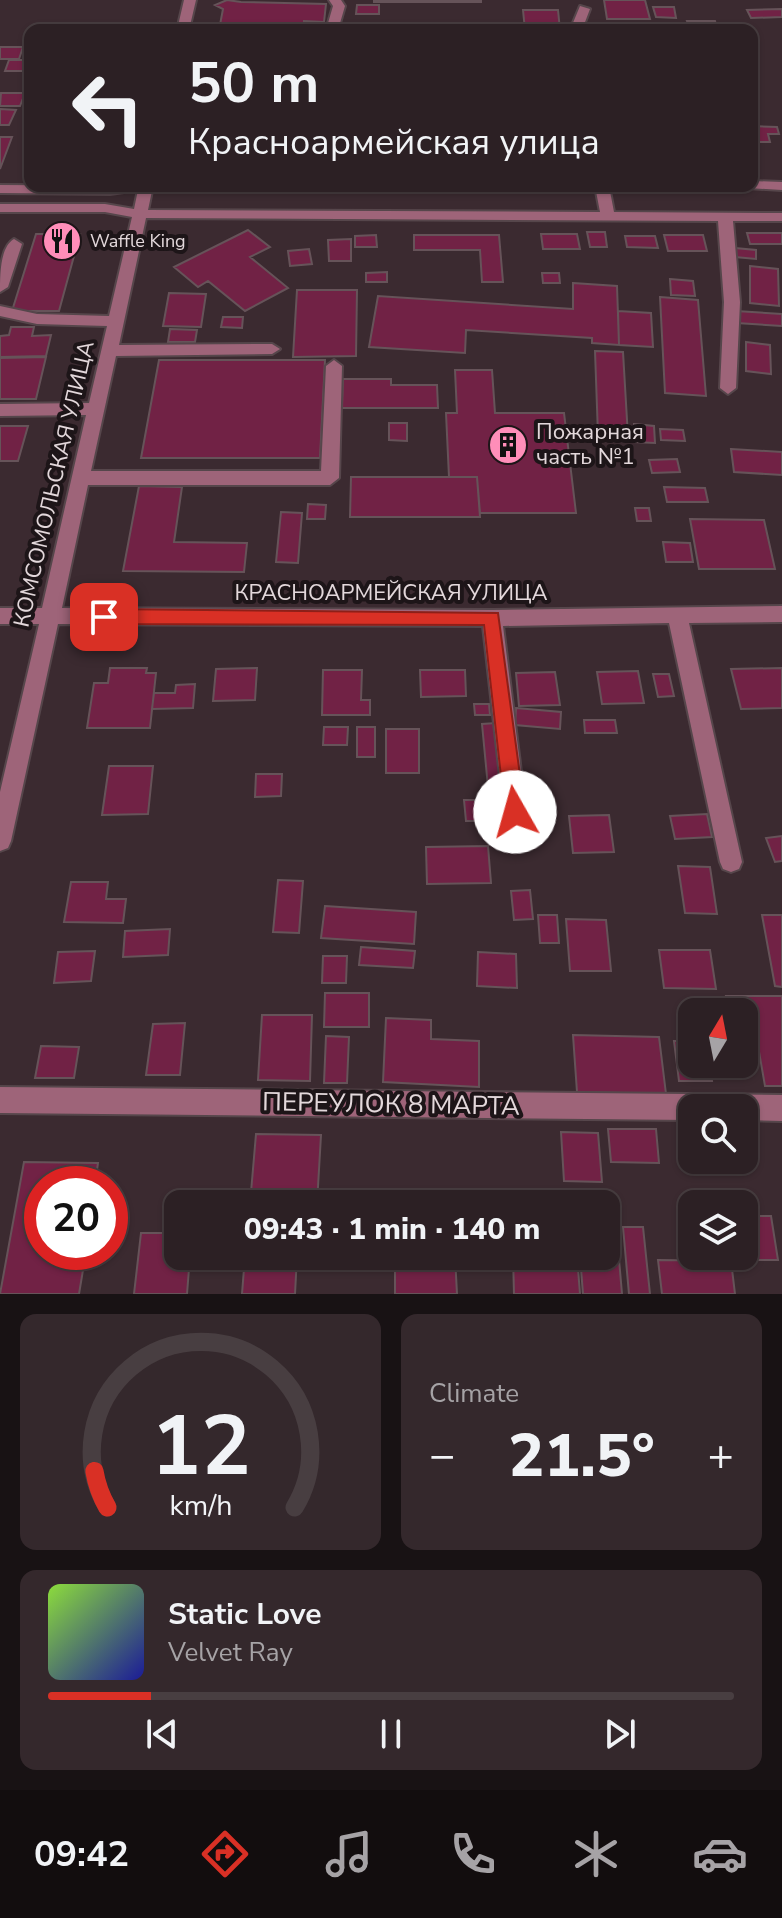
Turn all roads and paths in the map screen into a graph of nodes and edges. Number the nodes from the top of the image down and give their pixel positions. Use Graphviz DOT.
graph roads {
  1 [pos="190,0"];
  2 [pos="335,0"];
  3 [pos="584,9"];
  4 [pos="184,24"];
  5 [pos="334,24"];
  6 [pos="578,24"];
  7 [pos="758,185"];
  8 [pos="782,186"];
  9 [pos="0,189"];
  10 [pos="24,189"];
  11 [pos="144,192"];
  12 [pos="603,192"];
  13 [pos="0,208"];
  14 [pos="139,214"];
  15 [pos="608,216"];
  16 [pos="725,217"];
  17 [pos="782,217"];
  18 [pos="14,244"];
  19 [pos="0,287"];
  20 [pos="0,311"];
  21 [pos="115,321"];
  22 [pos="272,349"];
  23 [pos="109,351"];
  24 [pos="334,366"];
  25 [pos="728,388"];
  26 [pos="95,409"];
  27 [pos="0,410"];
  28 [pos="80,478"];
  29 [pos="782,614"];
  30 [pos="677,615"];
  31 [pos="0,616"];
  32 [pos="49,616"];
  33 [pos="492,618"];
  34 [pos="515,812"];
  35 [pos="0,841"];
  36 [pos="731,862"];
  37 [pos="0,1100"];
  38 [pos="782,1108"];
  1 -- 4 [label="street"];
  2 -- 5 [label="street"];
  3 -- 6 [label="street"];
  7 -- 8 [label="street"];
  9 -- 10 [label="street"];
  11 -- 14 [label="street, КОМСОМОЛЬСКАЯ УЛИЦА"];
  12 -- 15 [label="street"];
  13 -- 14 [label="street"];
  14 -- 15 [label="street"];
  14 -- 21 [label="street, КОМСОМОЛЬСКАЯ УЛИЦА"];
  15 -- 16 [label="street"];
  16 -- 17 [label="street"];
  16 -- 25 [label="street"];
  18 -- 19 [label="street"];
  20 -- 21 [label="street"];
  21 -- 23 [label="street, КОМСОМОЛЬСКАЯ УЛИЦА"];
  22 -- 23 [label="street"];
  23 -- 26 [label="street, КОМСОМОЛЬСКАЯ УЛИЦА"];
  24 -- 28 [label="street"];
  26 -- 27 [label="street"];
  26 -- 28 [label="street, КОМСОМОЛЬСКАЯ УЛИЦА"];
  28 -- 32 [label="street, КОМСОМОЛЬСКАЯ УЛИЦА"];
  29 -- 30 [label="street, КРАСНОАРМЕЙСКАЯ УЛИЦА"];
  30 -- 33 [label="street, КРАСНОАРМЕЙСКАЯ УЛИЦА"];
  30 -- 36 [label="street"];
  31 -- 32 [label="street, КРАСНОАРМЕЙСКАЯ УЛИЦА"];
  32 -- 33 [label="street, КРАСНОАРМЕЙСКАЯ УЛИЦА"];
  32 -- 35 [label="street, КОМСОМОЛЬСКАЯ УЛИЦА"];
  33 -- 34 [label="street"];
  37 -- 38 [label="street, ПЕРЕУЛОК 8 МАРТА"];
}
